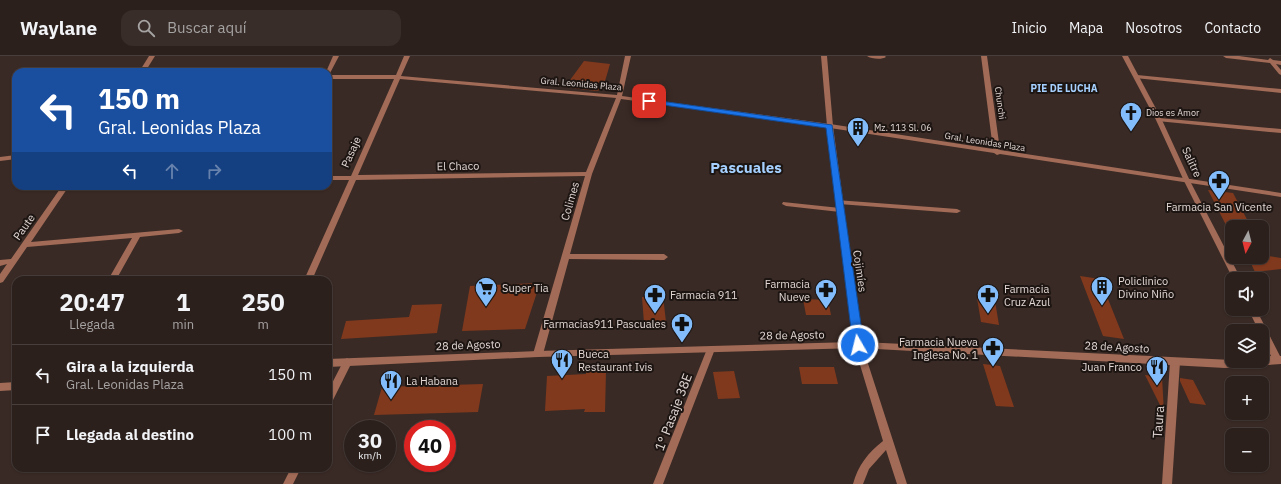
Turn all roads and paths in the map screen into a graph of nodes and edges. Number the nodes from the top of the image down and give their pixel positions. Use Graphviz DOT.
graph roads {
  1 [pos="152,56"];
  2 [pos="336,56"];
  3 [pos="407,56"];
  4 [pos="628,56"];
  5 [pos="824,56"];
  6 [pos="870,56"];
  7 [pos="984,56"];
  8 [pos="1125,56"];
  9 [pos="1226,56"];
  10 [pos="1267,56"];
  11 [pos="884,57"];
  12 [pos="1272,62"];
  13 [pos="1281,63"];
  14 [pos="144,68"];
  15 [pos="331,68"];
  16 [pos="1281,73"];
  17 [pos="332,75"];
  18 [pos="397,77"];
  19 [pos="1137,77"];
  20 [pos="1281,91"];
  21 [pos="619,97"];
  22 [pos="1159,120"];
  23 [pos="830,126"];
  24 [pos="1281,131"];
  25 [pos="997,153"];
  26 [pos="12,158"];
  27 [pos="0,159"];
  28 [pos="589,174"];
  29 [pos="332,178"];
  30 [pos="352,179"];
  31 [pos="1187,181"];
  32 [pos="63,190"];
  33 [pos="1281,195"];
  34 [pos="786,204"];
  35 [pos="840,206"];
  36 [pos="957,210"];
  37 [pos="179,231"];
  38 [pos="138,234"];
  39 [pos="25,245"];
  40 [pos="566,256"];
  41 [pos="664,257"];
  42 [pos="12,261"];
  43 [pos="0,263"];
  44 [pos="1233,272"];
  45 [pos="114,276"];
  46 [pos="310,276"];
  47 [pos="0,280"];
  48 [pos="1256,316"];
  49 [pos="858,345"];
  50 [pos="711,349"];
  51 [pos="538,354"];
  52 [pos="347,362"];
  53 [pos="1175,362"];
  54 [pos="1280,362"];
  55 [pos="332,363"];
  56 [pos="12,386"];
  57 [pos="0,387"];
  58 [pos="332,394"];
  59 [pos="887,443"];
  60 [pos="294,472"];
  61 [pos="288,484"];
  62 [pos="658,484"];
  63 [pos="858,484"];
  64 [pos="902,484"];
  65 [pos="1167,484"];
  1 -- 14 [label="street"];
  2 -- 15 [label="street"];
  3 -- 18 [label="street, Pasaje"];
  4 -- 21 [label="street, Colimes"];
  5 -- 23 [label="street, Cojimíes"];
  6 -- 11 [label="street"];
  7 -- 25 [label="street, Chunchi"];
  8 -- 19 [label="street, Salitre"];
  9 -- 12 [label="street"];
  10 -- 12 [label="street"];
  12 -- 13 [label="street"];
  12 -- 16 [label="street"];
  17 -- 18 [label="street, Gral. Leonidas Plaza"];
  18 -- 21 [label="street, Gral. Leonidas Plaza"];
  18 -- 30 [label="street, Pasaje"];
  19 -- 20 [label="street"];
  19 -- 22 [label="street, Salitre"];
  21 -- 23 [label="street, Gral. Leonidas Plaza"];
  21 -- 28 [label="street, Colimes"];
  22 -- 24 [label="street"];
  22 -- 31 [label="street, Salitre"];
  23 -- 25 [label="street, Gral. Leonidas Plaza"];
  23 -- 35 [label="street, Cojimíes"];
  25 -- 31 [label="street, Gral. Leonidas Plaza"];
  26 -- 27 [label="street"];
  28 -- 30 [label="street, El Chaco"];
  28 -- 40 [label="street, Colimes"];
  29 -- 30 [label="street, El Chaco"];
  30 -- 46 [label="street, Pasaje"];
  31 -- 33 [label="street, Gral. Leonidas Plaza"];
  31 -- 44 [label="street, Salitre"];
  32 -- 39 [label="street, Paute"];
  34 -- 35 [label="street"];
  35 -- 36 [label="street"];
  35 -- 49 [label="street, Cojimíes"];
  37 -- 38 [label="street"];
  38 -- 39 [label="street"];
  38 -- 45 [label="street"];
  39 -- 42 [label="street, Paute"];
  40 -- 41 [label="street"];
  40 -- 51 [label="street, Colimes"];
  42 -- 43 [label="street"];
  42 -- 47 [label="street, Paute"];
  48 -- 54 [label="street"];
  49 -- 50 [label="street, 28 de Agosto"];
  49 -- 53 [label="street, 28 de Agosto"];
  49 -- 59 [label="street, Cojimíes"];
  50 -- 51 [label="street, 28 de Agosto"];
  50 -- 62 [label="street, 1° Pasaje 38E"];
  51 -- 52 [label="street, 28 de Agosto"];
  52 -- 55 [label="street, 28 de Agosto"];
  52 -- 58 [label="street"];
  53 -- 54 [label="street, 28 de Agosto"];
  53 -- 65 [label="street, Taura"];
  56 -- 57 [label="street"];
  59 -- 63 [label="street"];
  59 -- 64 [label="street, Cojimíes"];
  60 -- 61 [label="street"];
}
